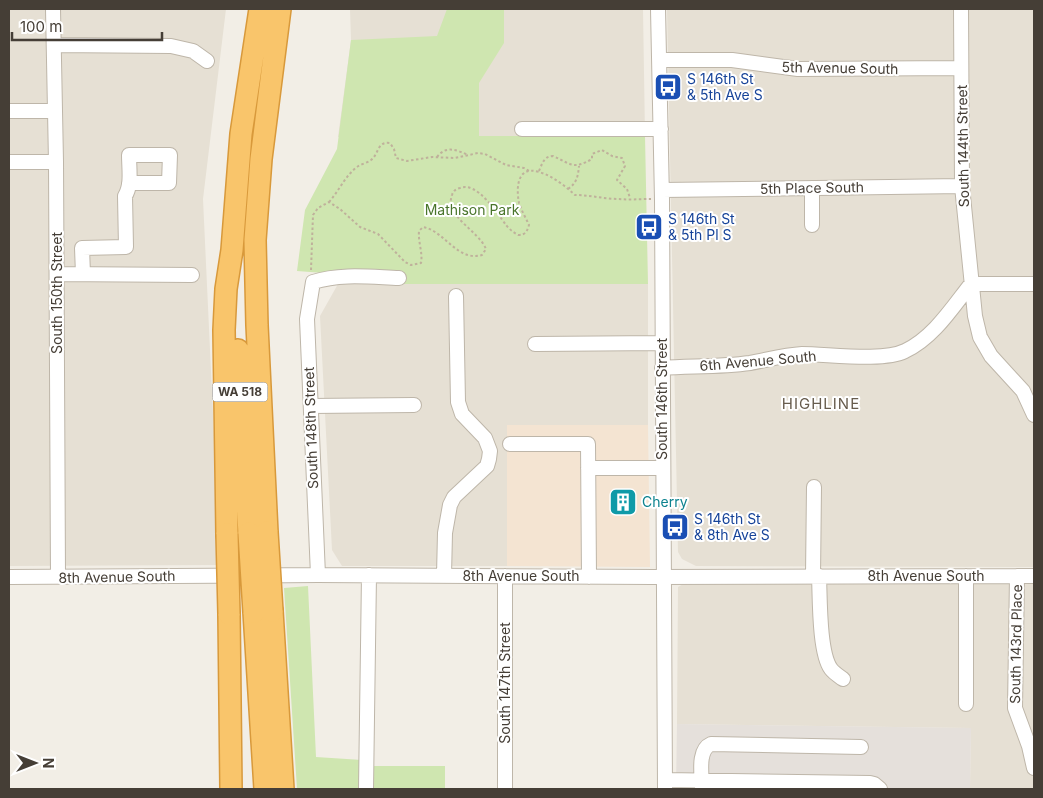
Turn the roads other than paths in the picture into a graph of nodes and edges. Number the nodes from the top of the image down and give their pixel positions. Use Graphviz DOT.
graph roads {
  1 [pos="53,9"];
  2 [pos="280,9"];
  3 [pos="286,9"];
  4 [pos="658,9"];
  5 [pos="961,9"];
  6 [pos="257,16"];
  7 [pos="54,45"];
  8 [pos="274,50"];
  9 [pos="660,60"];
  10 [pos="207,61"];
  11 [pos="961,68"];
  12 [pos="9,111"];
  13 [pos="55,112"];
  14 [pos="522,129"];
  15 [pos="661,129"];
  16 [pos="9,162"];
  17 [pos="56,162"];
  18 [pos="129,183"];
  19 [pos="962,186"];
  20 [pos="812,188"];
  21 [pos="662,190"];
  22 [pos="812,225"];
  23 [pos="232,250"];
  24 [pos="57,274"];
  25 [pos="83,274"];
  26 [pos="192,275"];
  27 [pos="399,278"];
  28 [pos="971,284"];
  29 [pos="1034,284"];
  30 [pos="456,296"];
  31 [pos="662,343"];
  32 [pos="535,344"];
  33 [pos="662,368"];
  34 [pos="414,405"];
  35 [pos="310,406"];
  36 [pos="1034,415"];
  37 [pos="510,444"];
  38 [pos="588,468"];
  39 [pos="663,468"];
  40 [pos="814,487"];
  41 [pos="258,533"];
  42 [pos="318,575"];
  43 [pos="369,575"];
  44 [pos="444,575"];
  45 [pos="505,576"];
  46 [pos="589,576"];
  47 [pos="816,576"];
  48 [pos="966,576"];
  49 [pos="1017,576"];
  50 [pos="1034,576"];
  51 [pos="9,577"];
  52 [pos="664,577"];
  53 [pos="58,578"];
  54 [pos="263,612"];
  55 [pos="843,679"];
  56 [pos="966,704"];
  57 [pos="861,747"];
  58 [pos="1034,768"];
  59 [pos="665,785"];
  60 [pos="702,785"];
  61 [pos="232,789"];
  62 [pos="265,789"];
  63 [pos="283,789"];
  64 [pos="366,789"];
  65 [pos="505,789"];
  66 [pos="880,789"];
  1 -- 7 [label="street, South 150th Street"];
  2 -- 8 [label="highway, WA 518"];
  3 -- 8 [label="highway"];
  4 -- 9 [label="street, South 146th Street"];
  5 -- 11 [label="street, South 144th Street"];
  6 -- 23 [label="highway, WA 518"];
  7 -- 10 [label="street"];
  7 -- 13 [label="street, South 150th Street"];
  8 -- 41 [label="highway, WA 518"];
  9 -- 11 [label="street, 5th Avenue South"];
  9 -- 15 [label="street, South 146th Street"];
  11 -- 19 [label="street, South 144th Street"];
  12 -- 13 [label="street"];
  13 -- 17 [label="street, South 150th Street"];
  14 -- 15 [label="street"];
  15 -- 21 [label="street, South 146th Street"];
  16 -- 17 [label="street"];
  17 -- 24 [label="street, South 150th Street"];
  18 -- 25 [label="street"];
  19 -- 20 [label="street, 5th Place South"];
  19 -- 28 [label="street, South 144th Street"];
  20 -- 21 [label="street, 5th Place South"];
  20 -- 22 [label="street"];
  21 -- 31 [label="street, South 146th Street"];
  23 -- 41 [label="highway, WA 518"];
  23 -- 61 [label="highway, bridge"];
  24 -- 25 [label="street"];
  24 -- 53 [label="street, South 150th Street"];
  25 -- 26 [label="street"];
  27 -- 35 [label="street, South 148th Street"];
  28 -- 29 [label="street"];
  28 -- 33 [label="street, 6th Avenue South"];
  28 -- 36 [label="street"];
  30 -- 44 [label="street"];
  31 -- 32 [label="street"];
  31 -- 33 [label="street, South 146th Street"];
  33 -- 39 [label="street, South 146th Street"];
  34 -- 35 [label="street"];
  35 -- 42 [label="street, South 148th Street"];
  37 -- 38 [label="street"];
  38 -- 39 [label="street"];
  38 -- 46 [label="street"];
  39 -- 52 [label="street, South 146th Street"];
  40 -- 47 [label="street"];
  41 -- 54 [label="highway, WA 518, bridge"];
  42 -- 43 [label="street, 8th Avenue South"];
  42 -- 53 [label="street, 8th Avenue South"];
  43 -- 44 [label="street, 8th Avenue South"];
  43 -- 64 [label="street"];
  44 -- 45 [label="street, 8th Avenue South"];
  45 -- 46 [label="street, 8th Avenue South"];
  45 -- 65 [label="street, South 147th Street"];
  46 -- 52 [label="street, 8th Avenue South"];
  47 -- 48 [label="street, 8th Avenue South"];
  47 -- 52 [label="street, 8th Avenue South"];
  47 -- 55 [label="street"];
  48 -- 49 [label="street, 8th Avenue South"];
  48 -- 56 [label="street"];
  49 -- 50 [label="street, 8th Avenue South"];
  49 -- 58 [label="street, South 143rd Place"];
  51 -- 53 [label="street, 8th Avenue South"];
  52 -- 59 [label="street, South 146th Street"];
  54 -- 62 [label="highway, WA 518"];
  54 -- 63 [label="highway, WA 518"];
  57 -- 60 [label="street"];
  59 -- 60 [label="street"];
  60 -- 66 [label="street"];
}
